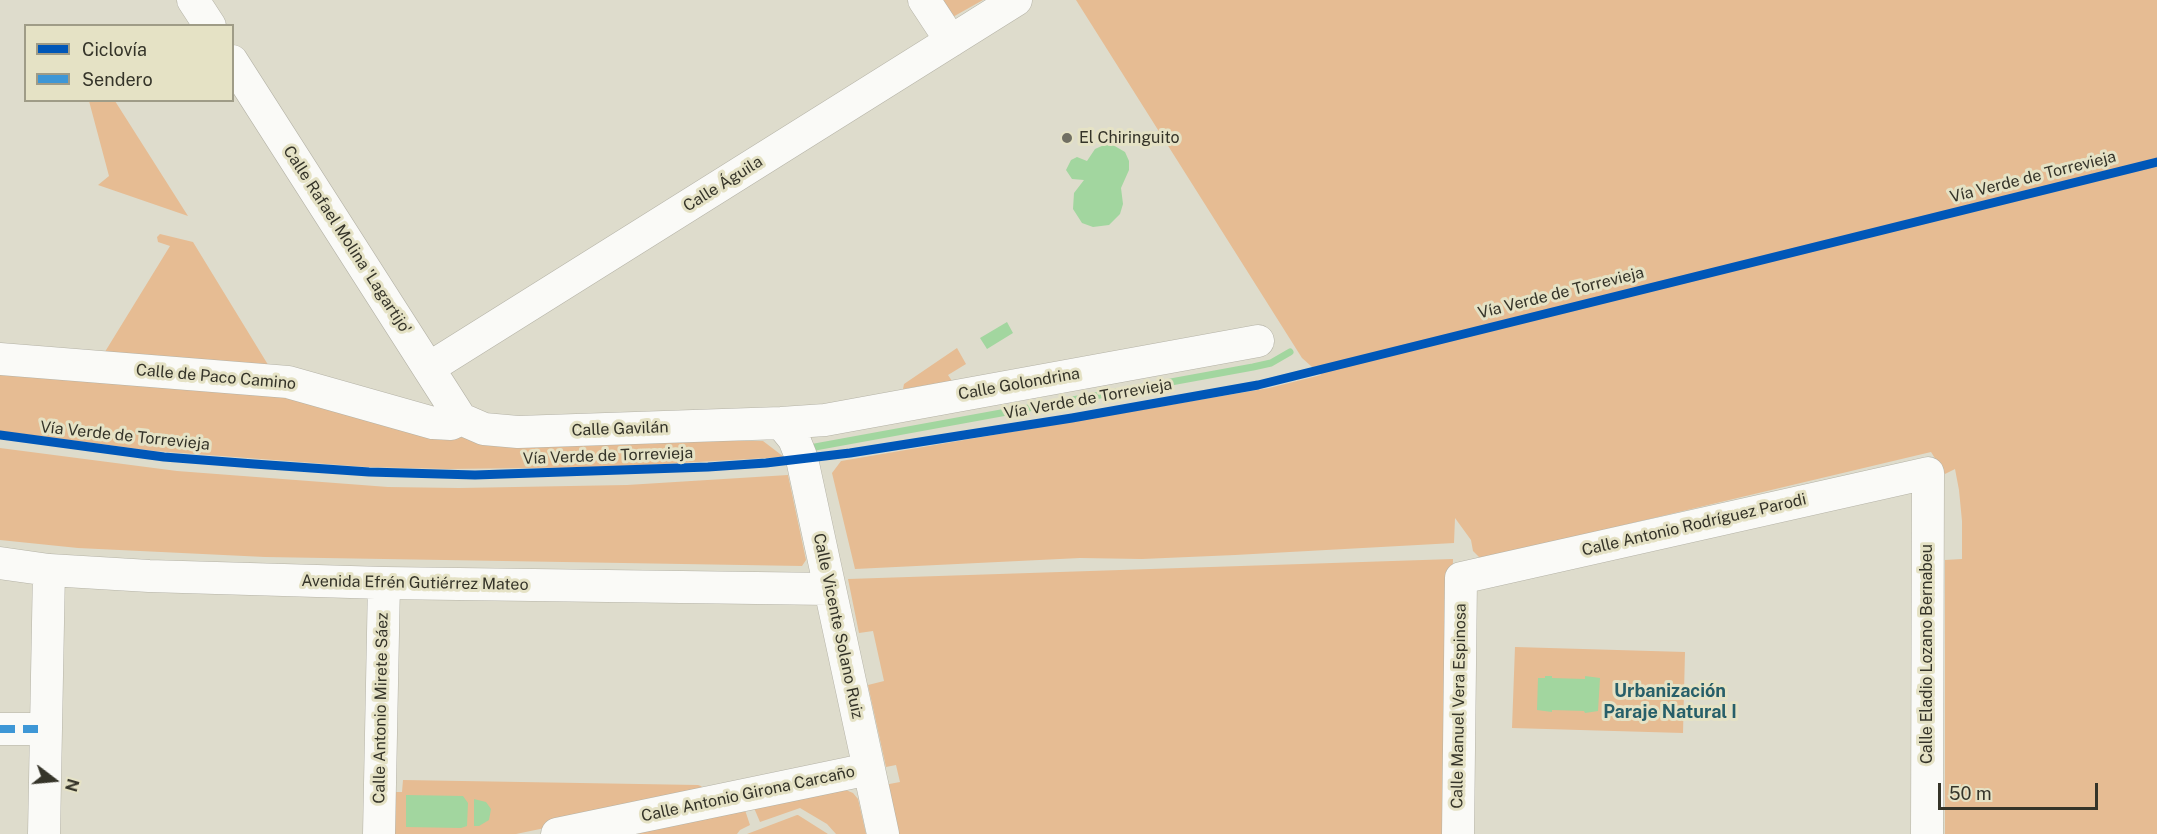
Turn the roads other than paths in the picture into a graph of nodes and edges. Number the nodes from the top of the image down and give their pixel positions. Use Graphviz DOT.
graph roads {
  1 [pos="193,0"];
  2 [pos="924,0"];
  3 [pos="1016,0"];
  4 [pos="209,24"];
  5 [pos="951,41"];
  6 [pos="234,64"];
  7 [pos="1258,341"];
  8 [pos="0,359"];
  9 [pos="429,368"];
  10 [pos="461,419"];
  11 [pos="781,423"];
  12 [pos="1928,473"];
  13 [pos="0,563"];
  14 [pos="49,570"];
  15 [pos="1461,578"];
  16 [pos="384,583"];
  17 [pos="830,589"];
  18 [pos="0,729"];
  19 [pos="46,729"];
  20 [pos="869,769"];
  21 [pos="44,834"];
  22 [pos="379,834"];
  23 [pos="557,834"];
  24 [pos="883,834"];
  25 [pos="1458,834"];
  26 [pos="1927,834"];
  1 -- 4 [label="street"];
  2 -- 5 [label="street"];
  3 -- 5 [label="street, Calle Águila"];
  5 -- 9 [label="street, Calle Águila"];
  6 -- 9 [label="street, Calle Rafael Molina 'Lagartijo'"];
  7 -- 11 [label="street, Calle Golondrina"];
  8 -- 10 [label="street, Calle de Paco Camino"];
  9 -- 10 [label="street, Calle Rafael Molina 'Lagartijo'"];
  10 -- 11 [label="street, Calle Gavilán"];
  11 -- 17 [label="street, Calle Vicente Solano Ruiz"];
  12 -- 15 [label="street, Calle Antonio Rodríguez Parodi"];
  12 -- 26 [label="street, Calle Eladio Lozano Bernabeu"];
  13 -- 14 [label="street, Avenida Efrén Gutiérrez Mateo"];
  14 -- 16 [label="street, Avenida Efrén Gutiérrez Mateo"];
  14 -- 19 [label="street"];
  15 -- 25 [label="street, Calle Manuel Vera Espinosa"];
  16 -- 17 [label="street, Avenida Efrén Gutiérrez Mateo"];
  16 -- 22 [label="street, Calle Antonio Mirete Sáez"];
  17 -- 20 [label="street, Calle Vicente Solano Ruiz"];
  18 -- 19 [label="street"];
  19 -- 21 [label="street"];
  20 -- 23 [label="street, Calle Antonio Girona Carcaño"];
  20 -- 24 [label="street, Calle Vicente Solano Ruiz"];
}
